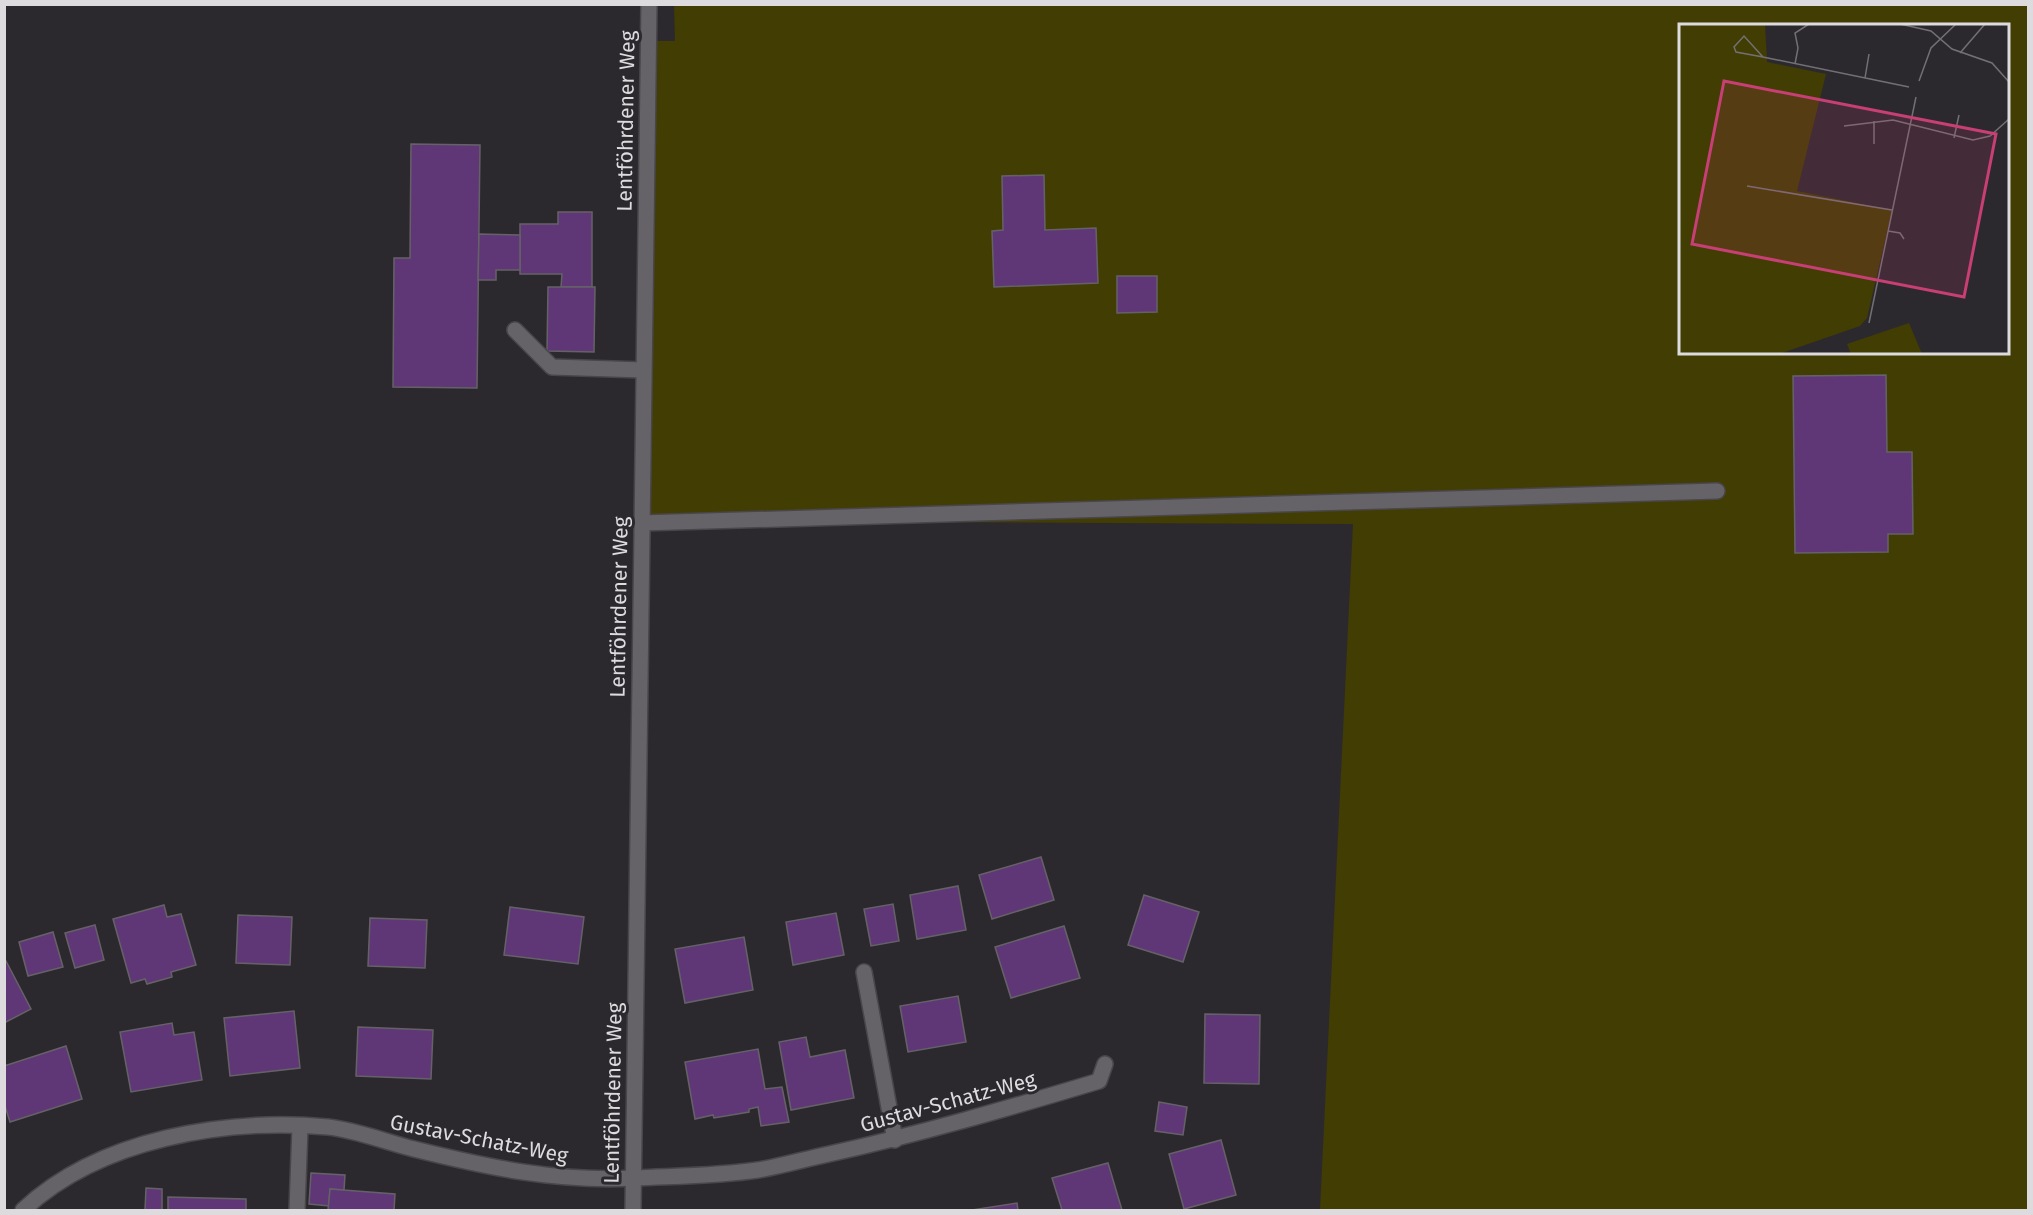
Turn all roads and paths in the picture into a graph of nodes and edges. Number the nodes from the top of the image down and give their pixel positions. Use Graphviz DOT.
graph roads {
  1 [pos="649,4"];
  2 [pos="515,330"];
  3 [pos="643,369"];
  4 [pos="1717,491"];
  5 [pos="640,524"];
  6 [pos="864,972"];
  7 [pos="1105,1064"];
  8 [pos="300,1127"];
  9 [pos="895,1140"];
  10 [pos="633,1178"];
  11 [pos="23,1210"];
  12 [pos="297,1210"];
  13 [pos="633,1210"];
  1 -- 3 [label="street, Lentföhrdener Weg"];
  2 -- 3 [label="street"];
  3 -- 5 [label="street, Lentföhrdener Weg"];
  4 -- 5 [label="street"];
  5 -- 10 [label="street, Lentföhrdener Weg"];
  6 -- 9 [label="street"];
  7 -- 9 [label="street, Gustav-Schatz-Weg"];
  8 -- 10 [label="street, Gustav-Schatz-Weg"];
  8 -- 11 [label="street, Gustav-Schatz-Weg"];
  8 -- 12 [label="street"];
  9 -- 10 [label="street, Gustav-Schatz-Weg"];
  10 -- 13 [label="street, Lentföhrdener Weg"];
}
